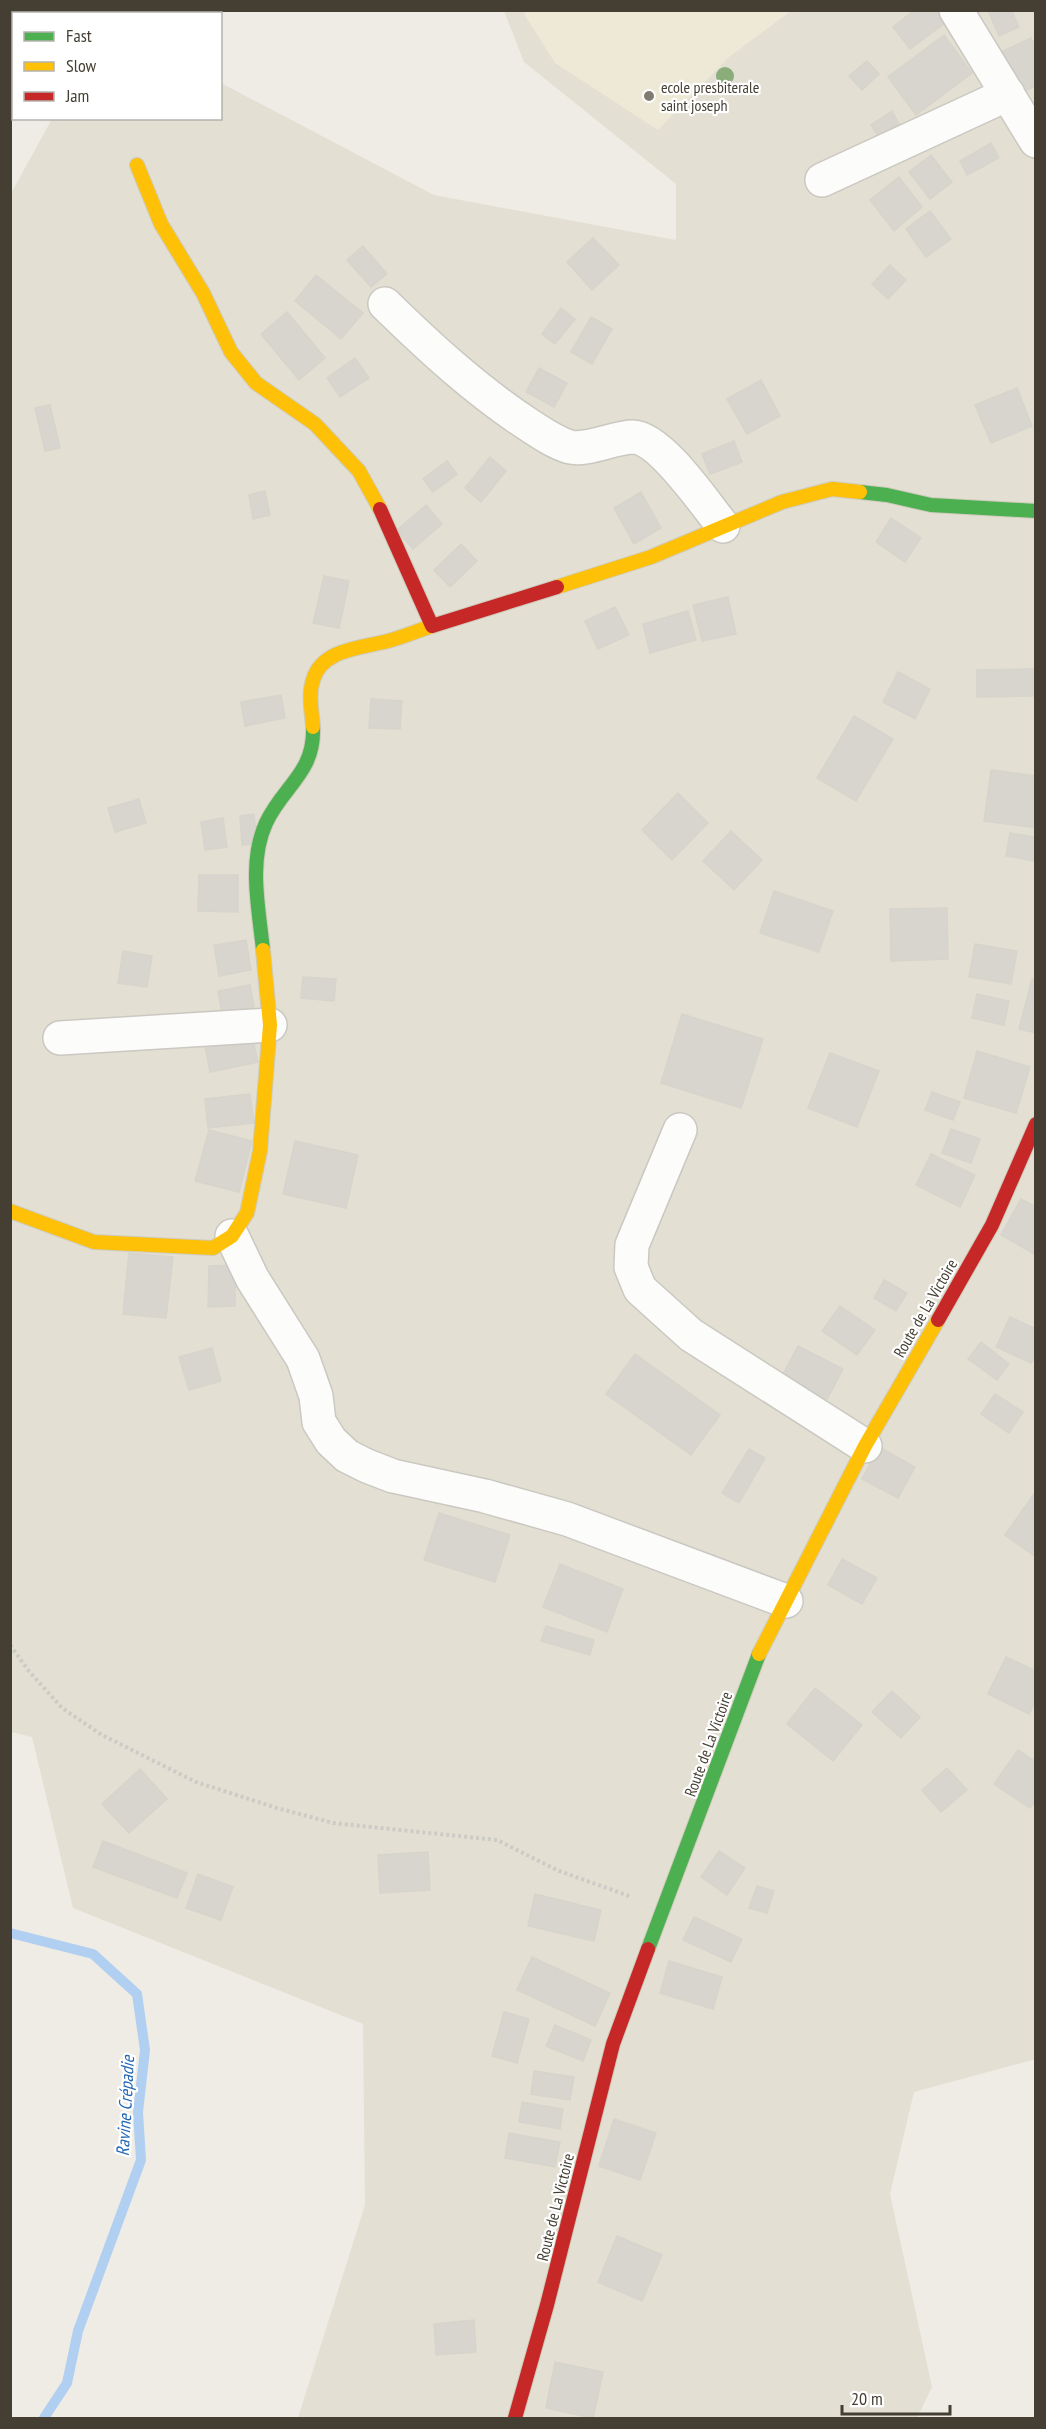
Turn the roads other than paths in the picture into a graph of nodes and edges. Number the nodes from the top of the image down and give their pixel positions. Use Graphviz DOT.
graph roads {
  1 [pos="956,10"];
  2 [pos="1008,94"];
  3 [pos="1035,141"];
  4 [pos="137,165"];
  5 [pos="822,180"];
  6 [pos="385,304"];
  7 [pos="1035,511"];
  8 [pos="723,526"];
  9 [pos="432,626"];
  10 [pos="270,1025"];
  11 [pos="60,1038"];
  12 [pos="1035,1124"];
  13 [pos="680,1130"];
  14 [pos="10,1211"];
  15 [pos="232,1236"];
  16 [pos="865,1446"];
  17 [pos="786,1601"];
  18 [pos="515,2418"];
  1 -- 2 [label="street"];
  2 -- 3 [label="street"];
  2 -- 5 [label="street"];
  4 -- 9 [label="street"];
  6 -- 8 [label="street"];
  7 -- 8 [label="street"];
  8 -- 9 [label="street"];
  9 -- 10 [label="street"];
  10 -- 11 [label="street"];
  10 -- 15 [label="street"];
  12 -- 16 [label="street, Route de La Victoire"];
  13 -- 16 [label="street"];
  14 -- 15 [label="street"];
  15 -- 17 [label="street"];
  16 -- 17 [label="street, Route de La Victoire"];
  17 -- 18 [label="street, Route de La Victoire"];
}
